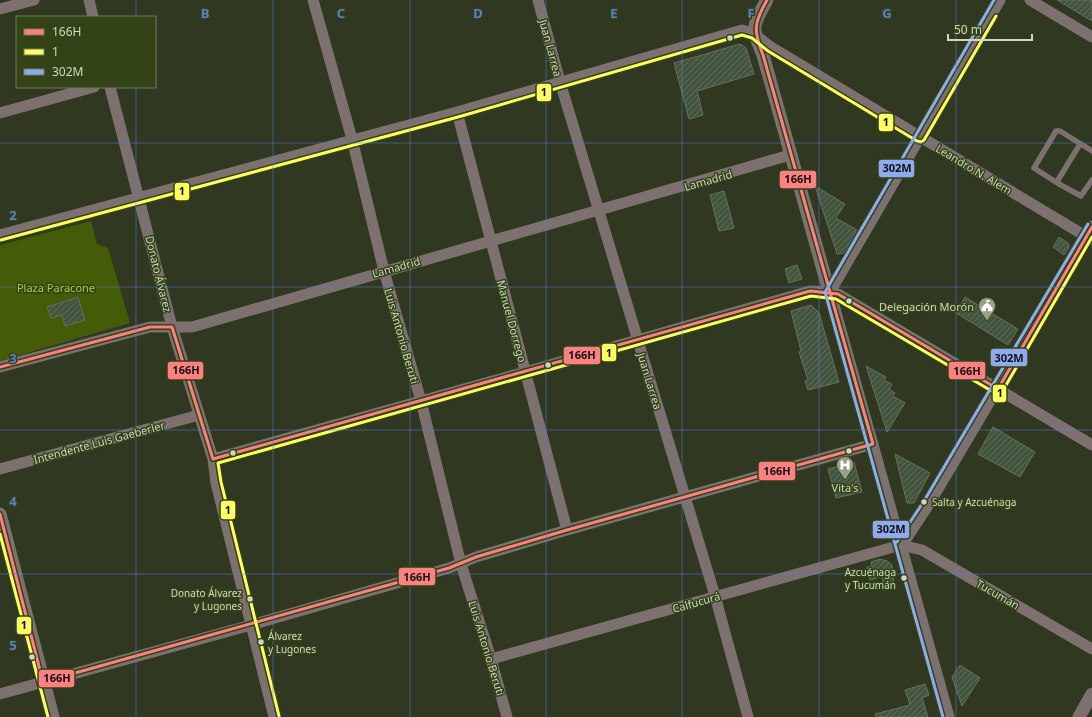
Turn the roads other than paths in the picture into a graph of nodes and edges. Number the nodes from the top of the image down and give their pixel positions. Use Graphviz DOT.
graph roads {
  1 [pos="34,0"];
  2 [pos="89,0"];
  3 [pos="314,0"];
  4 [pos="538,0"];
  5 [pos="1000,0"];
  6 [pos="1030,0"];
  7 [pos="764,3"];
  8 [pos="0,9"];
  9 [pos="93,16"];
  10 [pos="754,34"];
  11 [pos="1092,37"];
  12 [pos="560,82"];
  13 [pos="91,88"];
  14 [pos="110,88"];
  15 [pos="457,112"];
  16 [pos="0,114"];
  17 [pos="920,137"];
  18 [pos="352,139"];
  19 [pos="1080,144"];
  20 [pos="1092,151"];
  21 [pos="790,155"];
  22 [pos="1092,180"];
  23 [pos="1059,184"];
  24 [pos="140,198"];
  25 [pos="599,212"];
  26 [pos="0,235"];
  27 [pos="1090,235"];
  28 [pos="491,241"];
  29 [pos="384,270"];
  30 [pos="830,292"];
  31 [pos="172,327"];
  32 [pos="638,341"];
  33 [pos="0,367"];
  34 [pos="525,372"];
  35 [pos="998,389"];
  36 [pos="420,401"];
  37 [pos="199,415"];
  38 [pos="873,444"];
  39 [pos="1092,445"];
  40 [pos="213,459"];
  41 [pos="0,469"];
  42 [pos="686,498"];
  43 [pos="0,514"];
  44 [pos="566,530"];
  45 [pos="901,545"];
  46 [pos="461,564"];
  47 [pos="715,596"];
  48 [pos="251,626"];
  49 [pos="1092,649"];
  50 [pos="491,659"];
  51 [pos="43,682"];
  52 [pos="0,694"];
  53 [pos="1092,694"];
  54 [pos="53,717"];
  55 [pos="274,717"];
  56 [pos="507,717"];
  57 [pos="748,717"];
  58 [pos="948,717"];
  59 [pos="1079,717"];
  1 -- 8 [label="street"];
  2 -- 9 [label="street"];
  3 -- 18 [label="street, Luis Antonio Beruti"];
  4 -- 12 [label="street, Juan Larrea"];
  5 -- 17 [label="street"];
  6 -- 11 [label="street"];
  7 -- 10 [label="street"];
  10 -- 12 [label="street"];
  10 -- 17 [label="street, Leandro N. Alem"];
  10 -- 21 [label="street"];
  12 -- 15 [label="street"];
  12 -- 25 [label="street, Juan Larrea"];
  13 -- 16 [label="street"];
  14 -- 24 [label="street, Donato Álvarez"];
  15 -- 18 [label="street"];
  15 -- 28 [label="street, Manuel Dorrego"];
  17 -- 27 [label="street, Leandro N. Alem"];
  17 -- 30 [label="street"];
  18 -- 24 [label="street"];
  18 -- 29 [label="street, Luis Antonio Beruti"];
  19 -- 20 [label="lane"];
  19 -- 23 [label="lane"];
  19 -- 23 [label="lane"];
  21 -- 25 [label="street, Lamadrid"];
  21 -- 30 [label="street"];
  22 -- 23 [label="lane"];
  24 -- 26 [label="street"];
  24 -- 31 [label="street, Donato Álvarez"];
  25 -- 28 [label="street, Lamadrid"];
  25 -- 32 [label="street, Juan Larrea"];
  27 -- 35 [label="street"];
  28 -- 29 [label="street, Lamadrid"];
  28 -- 34 [label="street, Manuel Dorrego"];
  29 -- 31 [label="street, Lamadrid"];
  29 -- 36 [label="street, Luis Antonio Beruti"];
  30 -- 32 [label="street"];
  30 -- 35 [label="street"];
  30 -- 38 [label="street"];
  31 -- 33 [label="street, Lamadrid"];
  31 -- 37 [label="street, Donato Álvarez"];
  32 -- 34 [label="street"];
  32 -- 42 [label="street, Juan Larrea"];
  34 -- 36 [label="street"];
  34 -- 44 [label="street, Manuel Dorrego"];
  35 -- 39 [label="street"];
  35 -- 45 [label="street"];
  36 -- 40 [label="street"];
  36 -- 46 [label="street, Luis Antonio Beruti"];
  37 -- 40 [label="street, Donato Álvarez"];
  37 -- 41 [label="street, Intendente Luis Gaeberler"];
  38 -- 42 [label="street"];
  38 -- 45 [label="street"];
  40 -- 48 [label="street, Donato Álvarez"];
  42 -- 44 [label="street"];
  42 -- 47 [label="street, Juan Larrea"];
  43 -- 51 [label="street"];
  44 -- 46 [label="street"];
  45 -- 47 [label="street, Calfucurá"];
  45 -- 49 [label="street, Tucumán"];
  45 -- 58 [label="street"];
  46 -- 48 [label="street"];
  46 -- 50 [label="street, Luis Antonio Beruti"];
  47 -- 50 [label="street, Calfucurá"];
  47 -- 57 [label="street, Juan Larrea"];
  48 -- 51 [label="street"];
  48 -- 55 [label="street, Donato Álvarez"];
  50 -- 56 [label="street, Luis Antonio Beruti"];
  51 -- 52 [label="street"];
  51 -- 54 [label="street"];
  53 -- 59 [label="street"];
}
